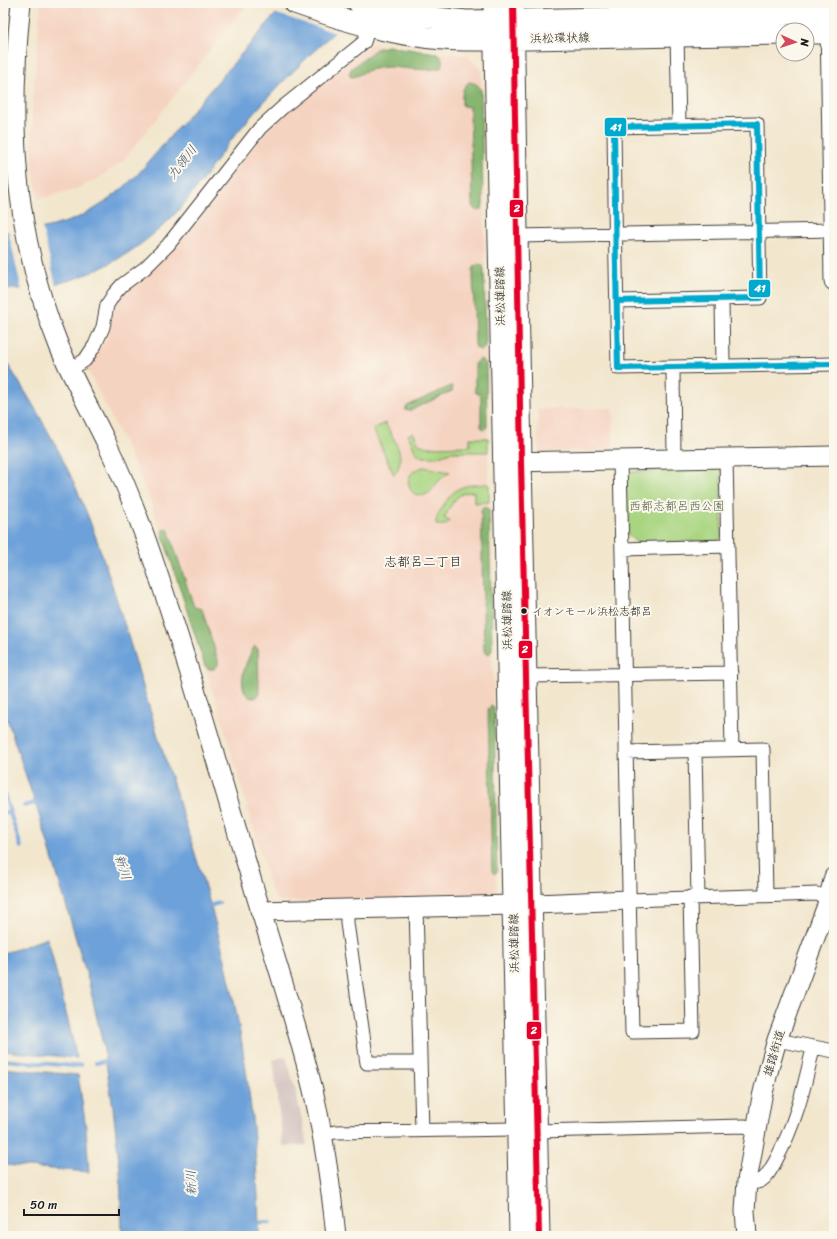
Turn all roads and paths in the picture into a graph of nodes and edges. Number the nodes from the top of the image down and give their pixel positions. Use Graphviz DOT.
graph roads {
  1 [pos="21,3"];
  2 [pos="295,3"];
  3 [pos="668,10"];
  4 [pos="366,15"];
  5 [pos="832,19"];
  6 [pos="504,21"];
  7 [pos="815,29"];
  8 [pos="775,34"];
  9 [pos="677,36"];
  10 [pos="679,125"];
  11 [pos="834,230"];
  12 [pos="759,232"];
  13 [pos="616,234"];
  14 [pos="517,236"];
  15 [pos="834,281"];
  16 [pos="722,299"];
  17 [pos="617,301"];
  18 [pos="834,364"];
  19 [pos="723,366"];
  20 [pos="672,367"];
  21 [pos="70,370"];
  22 [pos="834,456"];
  23 [pos="726,458"];
  24 [pos="674,459"];
  25 [pos="620,460"];
  26 [pos="512,462"];
  27 [pos="728,546"];
  28 [pos="622,549"];
  29 [pos="731,673"];
  30 [pos="625,675"];
  31 [pos="527,676"];
  32 [pos="732,749"];
  33 [pos="695,750"];
  34 [pos="626,752"];
  35 [pos="832,885"];
  36 [pos="766,895"];
  37 [pos="694,897"];
  38 [pos="630,900"];
  39 [pos="522,904"];
  40 [pos="416,907"];
  41 [pos="347,908"];
  42 [pos="260,910"];
  43 [pos="777,1040"];
  44 [pos="813,1048"];
  45 [pos="834,1051"];
  46 [pos="420,1063"];
  47 [pos="756,1128"];
  48 [pos="527,1130"];
  49 [pos="422,1131"];
  50 [pos="322,1135"];
  51 [pos="748,1181"];
  52 [pos="336,1236"];
  53 [pos="520,1236"];
  54 [pos="539,1236"];
  55 [pos="748,1236"];
  1 -- 21 [label="street"];
  2 -- 4 [label="main road, 浜松環状線"];
  3 -- 5 [label="main road, 浜松環状線"];
  3 -- 6 [label="main road, 浜松環状線"];
  4 -- 6 [label="main road, 浜松環状線"];
  4 -- 21 [label="street"];
  5 -- 7 [label="main road"];
  5 -- 11 [label="street"];
  6 -- 9 [label="main road, 浜松環状線"];
  6 -- 14 [label="main road, 浜松雄踏線"];
  6 -- 26 [label="main road, 浜松雄踏線"];
  8 -- 9 [label="main road, 浜松環状線"];
  9 -- 10 [label="street"];
  10 -- 12 [label="street"];
  10 -- 13 [label="street"];
  11 -- 12 [label="street"];
  11 -- 15 [label="street"];
  12 -- 13 [label="street"];
  12 -- 16 [label="street"];
  13 -- 14 [label="street"];
  13 -- 17 [label="street"];
  14 -- 26 [label="main road, 浜松雄踏線"];
  16 -- 17 [label="street"];
  16 -- 19 [label="street"];
  17 -- 20 [label="street"];
  18 -- 19 [label="street"];
  19 -- 20 [label="street"];
  20 -- 24 [label="street"];
  21 -- 42 [label="street"];
  22 -- 23 [label="street"];
  23 -- 24 [label="street"];
  23 -- 27 [label="street"];
  24 -- 25 [label="street"];
  25 -- 26 [label="street"];
  25 -- 28 [label="street"];
  26 -- 31 [label="main road, 浜松雄踏線"];
  26 -- 39 [label="main road, 浜松雄踏線"];
  27 -- 28 [label="street"];
  27 -- 29 [label="street"];
  28 -- 30 [label="street"];
  29 -- 30 [label="street"];
  29 -- 32 [label="street"];
  30 -- 31 [label="street"];
  30 -- 34 [label="street"];
  31 -- 39 [label="main road, 浜松雄踏線"];
  32 -- 33 [label="street"];
  32 -- 36 [label="street"];
  33 -- 34 [label="street"];
  33 -- 37 [label="street"];
  34 -- 38 [label="street"];
  35 -- 36 [label="street"];
  35 -- 43 [label="street, 雄踏街道"];
  36 -- 37 [label="street"];
  37 -- 38 [label="street"];
  37 -- 38 [label="street"];
  38 -- 39 [label="street"];
  39 -- 40 [label="street"];
  39 -- 48 [label="main road, 浜松雄踏線"];
  40 -- 41 [label="street"];
  40 -- 46 [label="street"];
  41 -- 42 [label="street"];
  41 -- 46 [label="street"];
  42 -- 50 [label="street"];
  43 -- 44 [label="street"];
  43 -- 47 [label="street, 雄踏街道"];
  44 -- 45 [label="street"];
  44 -- 51 [label="street"];
  46 -- 49 [label="street"];
  47 -- 48 [label="street"];
  47 -- 51 [label="street, 雄踏街道"];
  48 -- 49 [label="street"];
  48 -- 53 [label="main road, 浜松雄踏線"];
  48 -- 54 [label="main road, 浜松雄踏線"];
  49 -- 50 [label="street"];
  50 -- 52 [label="street"];
  51 -- 55 [label="street, 雄踏街道"];
}
